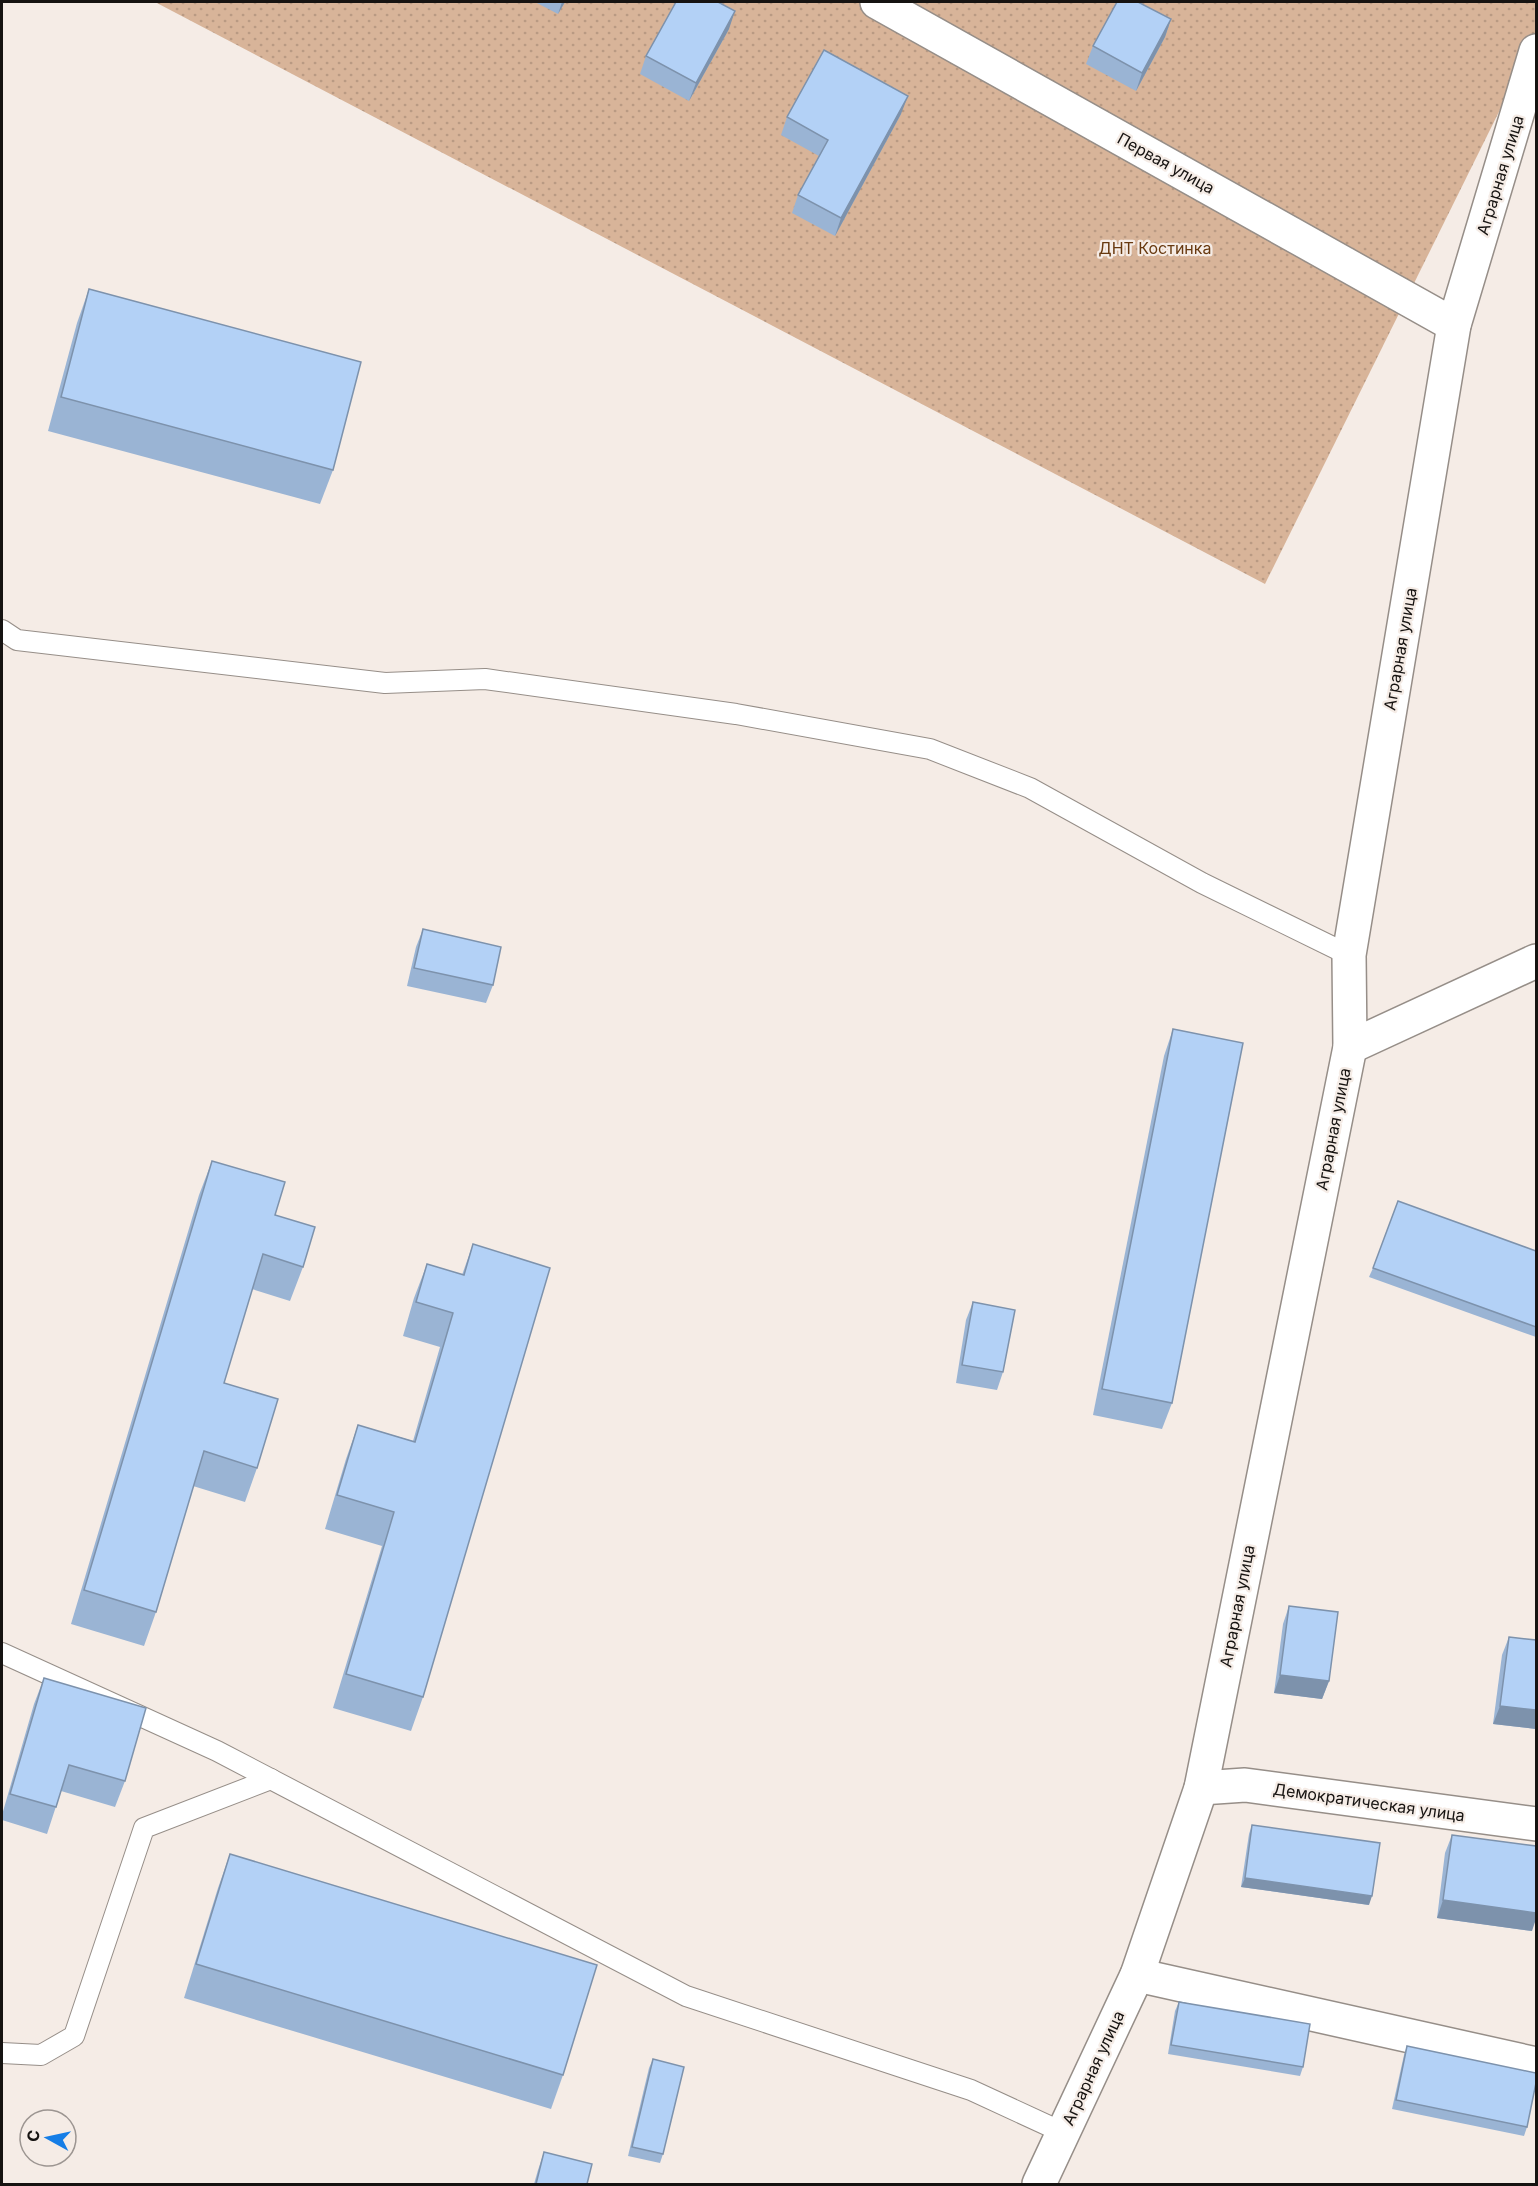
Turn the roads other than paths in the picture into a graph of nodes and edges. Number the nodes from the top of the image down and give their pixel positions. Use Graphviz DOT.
graph roads {
  1 [pos="877,2"];
  2 [pos="1536,51"];
  3 [pos="1454,326"];
  4 [pos="2,630"];
  5 [pos="1349,955"];
  6 [pos="1536,961"];
  7 [pos="1350,1047"];
  8 [pos="2,1653"];
  9 [pos="271,1779"];
  10 [pos="1201,1788"];
  11 [pos="1536,1824"];
  12 [pos="1137,1975"];
  13 [pos="2,2053"];
  14 [pos="1536,2064"];
  15 [pos="1062,2132"];
  16 [pos="1039,2184"];
  1 -- 3 [label="street, Первая улица"];
  2 -- 3 [label="street, Аграрная улица"];
  3 -- 5 [label="street, Аграрная улица"];
  4 -- 5 [label="lane"];
  5 -- 7 [label="street, Аграрная улица"];
  6 -- 7 [label="street"];
  7 -- 10 [label="street, Аграрная улица"];
  8 -- 9 [label="lane"];
  9 -- 13 [label="lane"];
  9 -- 15 [label="lane"];
  10 -- 11 [label="street, Демократическая улица"];
  10 -- 12 [label="street, Аграрная улица"];
  12 -- 14 [label="street"];
  12 -- 15 [label="street, Аграрная улица"];
  15 -- 16 [label="street, Аграрная улица"];
}
